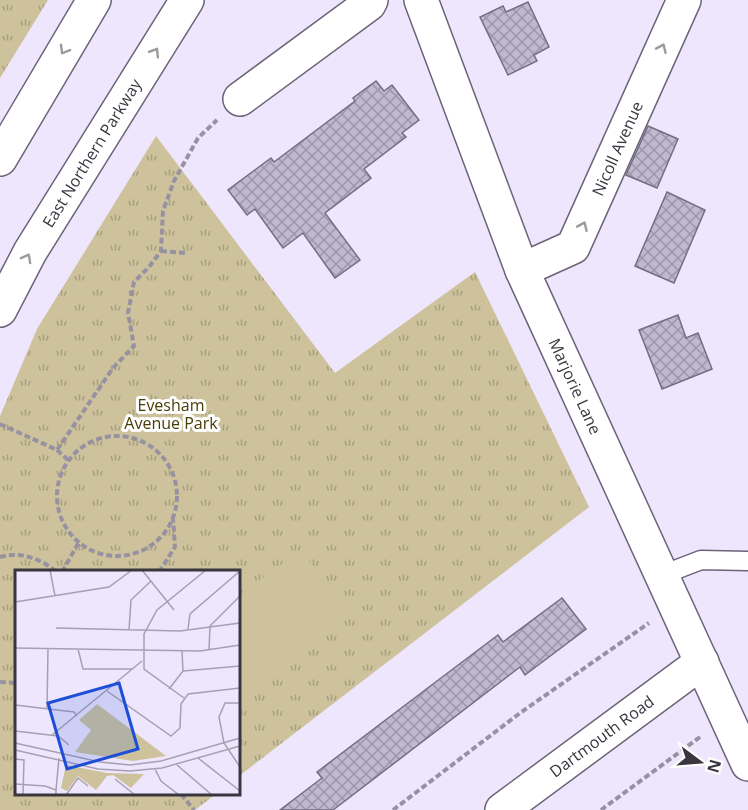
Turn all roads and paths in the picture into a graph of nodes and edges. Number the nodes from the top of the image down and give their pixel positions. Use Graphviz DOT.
graph roads {
  1 [pos="94,0"];
  2 [pos="187,0"];
  3 [pos="370,0"];
  4 [pos="421,0"];
  5 [pos="684,0"];
  6 [pos="240,99"];
  7 [pos="0,159"];
  8 [pos="161,251"];
  9 [pos="186,253"];
  10 [pos="522,270"];
  11 [pos="0,310"];
  12 [pos="0,424"];
  13 [pos="57,450"];
  14 [pos="68,460"];
  15 [pos="172,518"];
  16 [pos="79,542"];
  17 [pos="0,557"];
  18 [pos="748,561"];
  19 [pos="54,570"];
  20 [pos="63,570"];
  21 [pos="160,570"];
  22 [pos="662,575"];
  23 [pos="676,605"];
  24 [pos="702,662"];
  25 [pos="0,681"];
  26 [pos="15,683"];
  27 [pos="727,717"];
  28 [pos="748,764"];
  29 [pos="182,795"];
  30 [pos="194,810"];
  31 [pos="393,810"];
  32 [pos="502,810"];
  33 [pos="601,810"];
  1 -- 7 [label="street, one-way"];
  11 -- 2 [label="street, East Northern Parkway, one-way"];
  3 -- 6 [label="street"];
  4 -- 10 [label="street, Marjorie Lane"];
  10 -- 5 [label="street, Nicoll Avenue, one-way"];
  6 -- 8 [label="path"];
  8 -- 9 [label="path"];
  8 -- 13 [label="path"];
  10 -- 22 [label="street, Marjorie Lane"];
  12 -- 13 [label="path"];
  13 -- 14 [label="path"];
  14 -- 15 [label="path"];
  14 -- 16 [label="path"];
  15 -- 16 [label="path"];
  15 -- 21 [label="path"];
  16 -- 20 [label="path"];
  17 -- 19 [label="path"];
  18 -- 22 [label="lane"];
  22 -- 23 [label="street, Marjorie Lane"];
  23 -- 24 [label="street, Marjorie Lane"];
  23 -- 31 [label="path"];
  24 -- 27 [label="street, Marjorie Lane"];
  24 -- 32 [label="street, Dartmouth Road"];
  25 -- 26 [label="path"];
  27 -- 28 [label="street, Marjorie Lane"];
  27 -- 33 [label="path"];
  29 -- 30 [label="path"];
}
